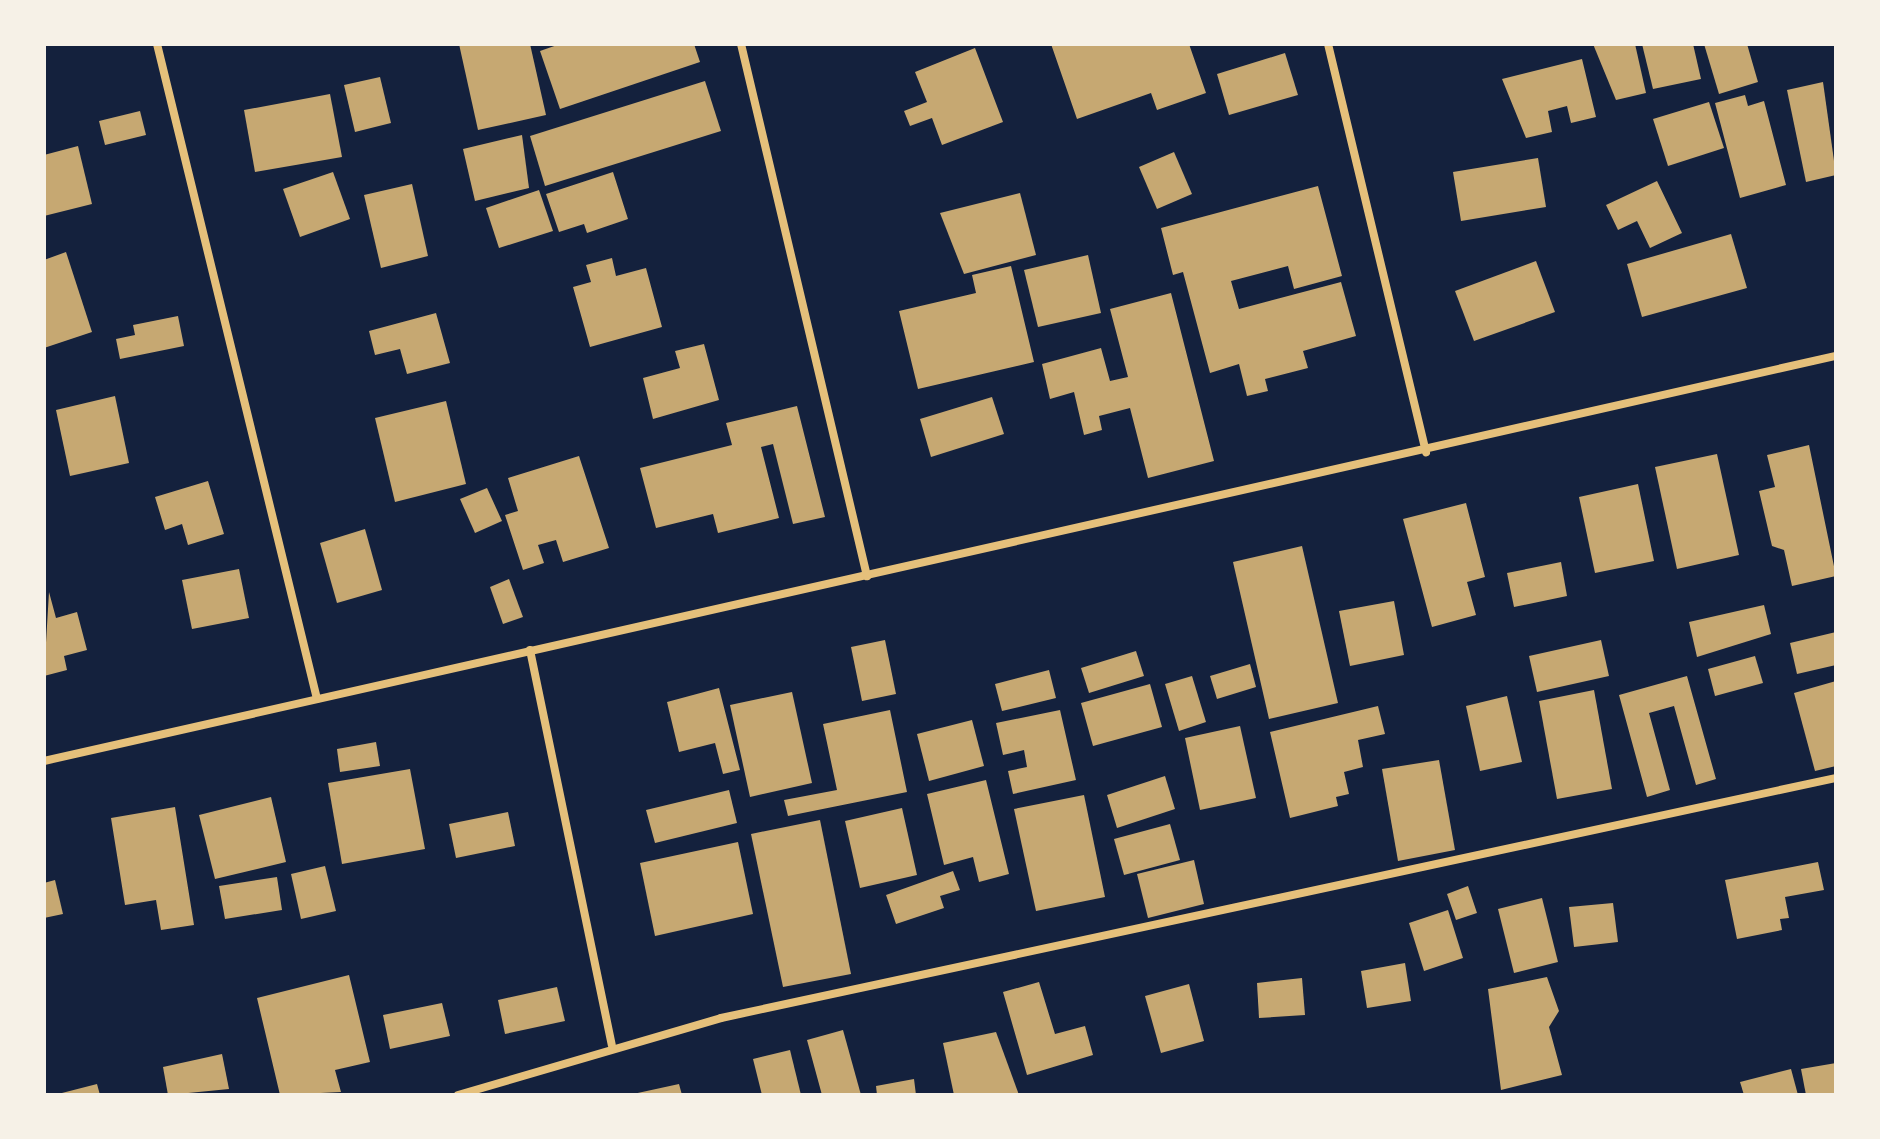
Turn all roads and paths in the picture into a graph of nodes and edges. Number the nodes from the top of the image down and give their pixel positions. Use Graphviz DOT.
graph roads {
  1 [pos="157,44"];
  2 [pos="741,44"];
  3 [pos="1328,44"];
  4 [pos="1836,356"];
  5 [pos="1426,452"];
  6 [pos="867,576"];
  7 [pos="530,650"];
  8 [pos="317,699"];
  9 [pos="44,761"];
  10 [pos="1836,778"];
  11 [pos="612,1045"];
  12 [pos="496,1091"];
  13 [pos="458,1095"];
  1 -- 8 [label="street"];
  2 -- 6 [label="street"];
  3 -- 5 [label="street"];
  4 -- 5 [label="street"];
  5 -- 6 [label="street"];
  6 -- 7 [label="street"];
  7 -- 8 [label="street"];
  7 -- 11 [label="street"];
  8 -- 9 [label="street"];
  10 -- 11 [label="street"];
  11 -- 12 [label="street"];
  12 -- 13 [label="street"];
}
